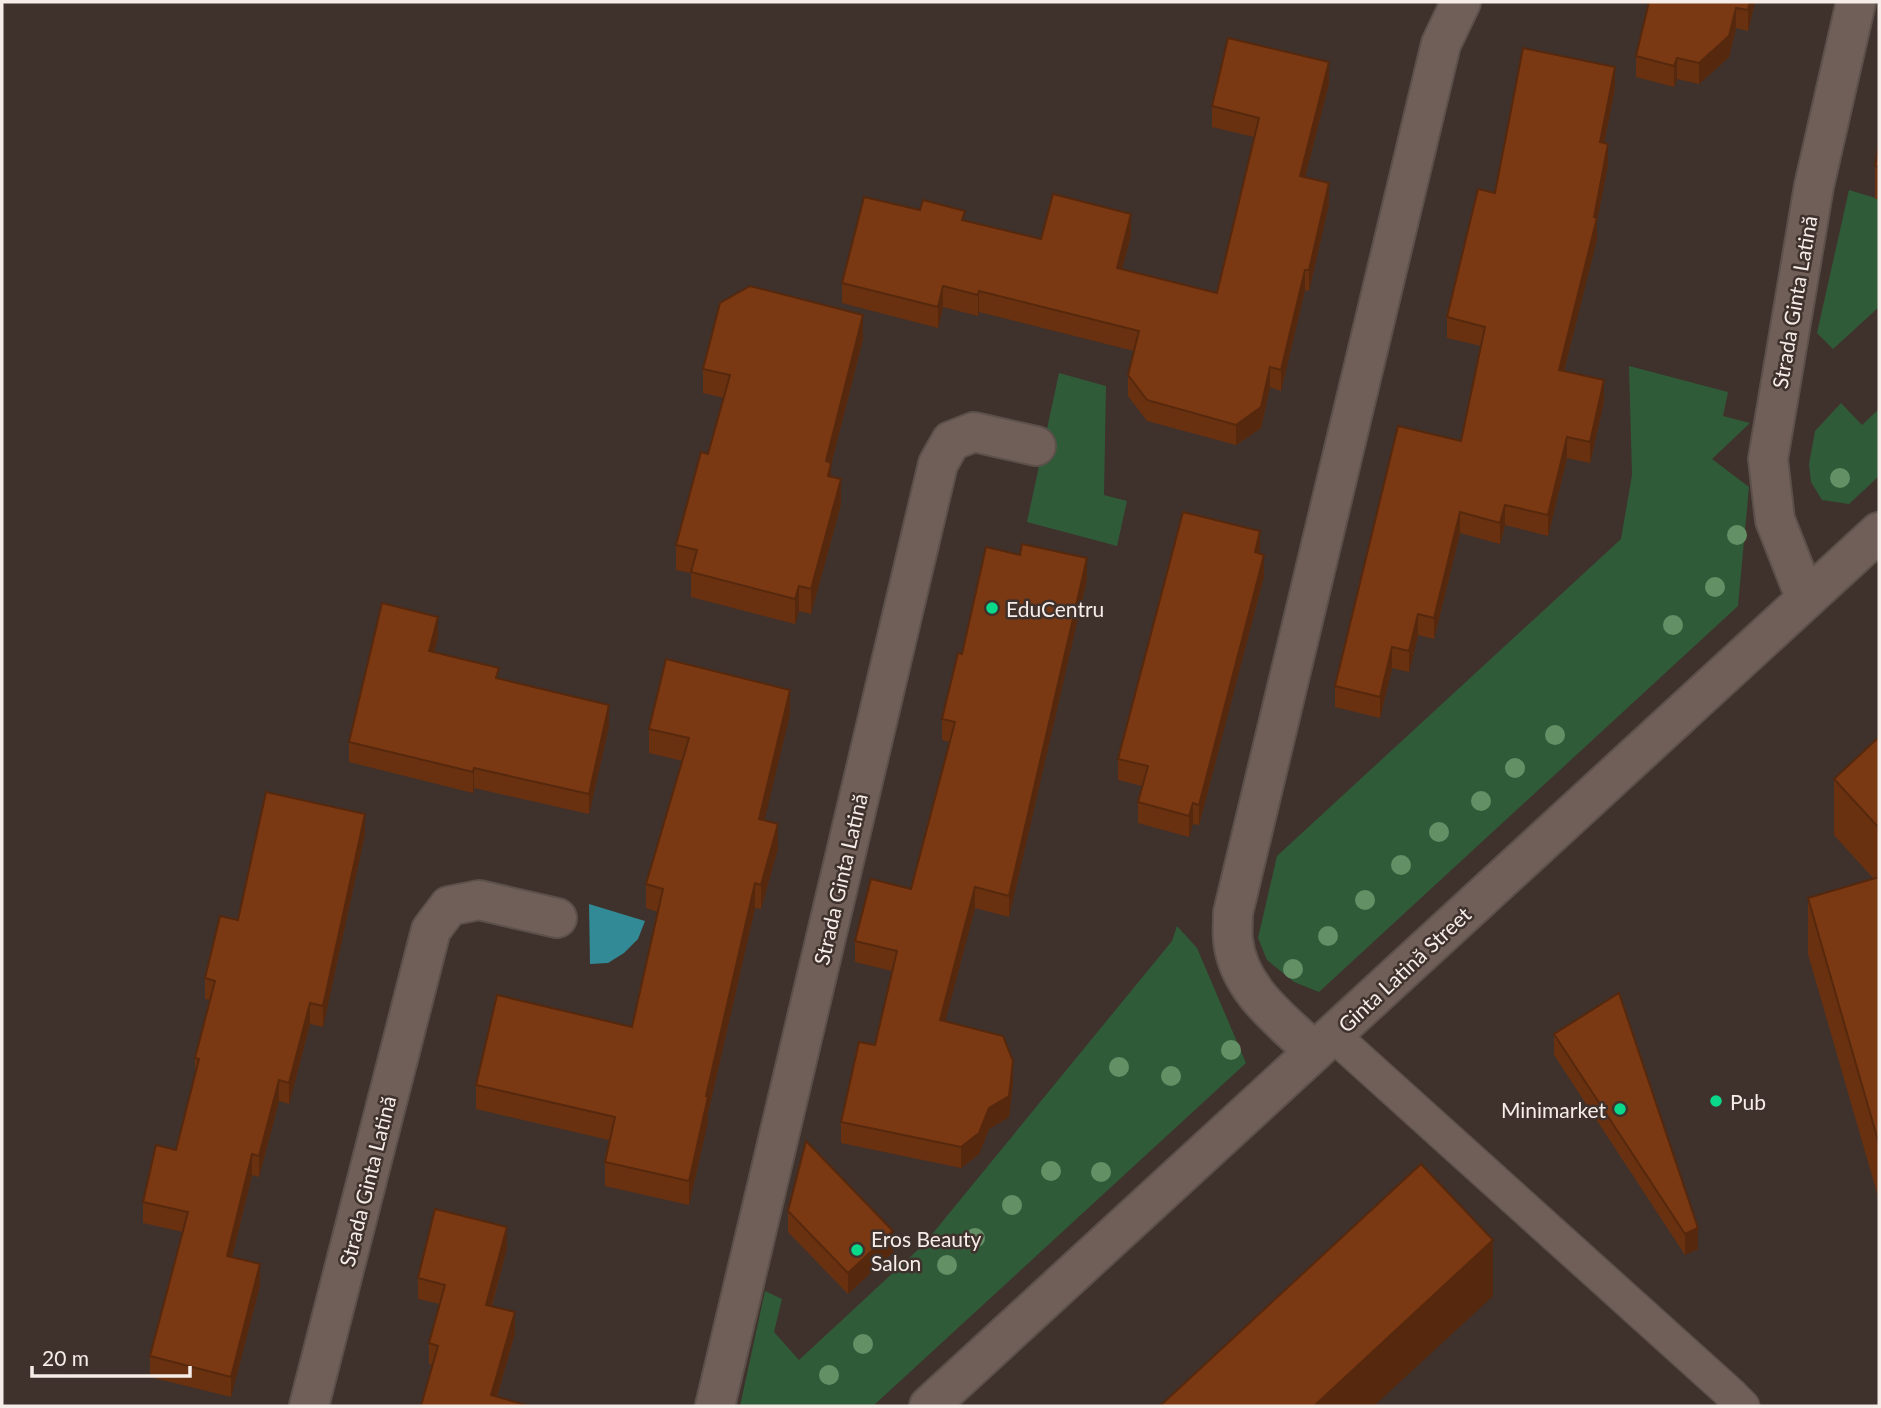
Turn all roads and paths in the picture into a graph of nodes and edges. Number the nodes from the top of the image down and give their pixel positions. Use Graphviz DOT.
graph roads {
  1 [pos="1461,2"];
  2 [pos="1856,2"];
  3 [pos="1036,446"];
  4 [pos="1879,532"];
  5 [pos="1806,600"];
  6 [pos="558,918"];
  7 [pos="1324,1043"];
  8 [pos="309,1406"];
  9 [pos="715,1406"];
  10 [pos="929,1406"];
  11 [pos="1742,1406"];
  1 -- 7 [label="street"];
  2 -- 5 [label="street, Strada Ginta Latină"];
  3 -- 9 [label="street, Strada Ginta Latină"];
  4 -- 5 [label="street, Ginta Latină Street"];
  5 -- 7 [label="street, Ginta Latină Street"];
  6 -- 8 [label="street, Strada Ginta Latină"];
  7 -- 10 [label="street, Ginta Latină Street"];
  7 -- 11 [label="lane"];
}
